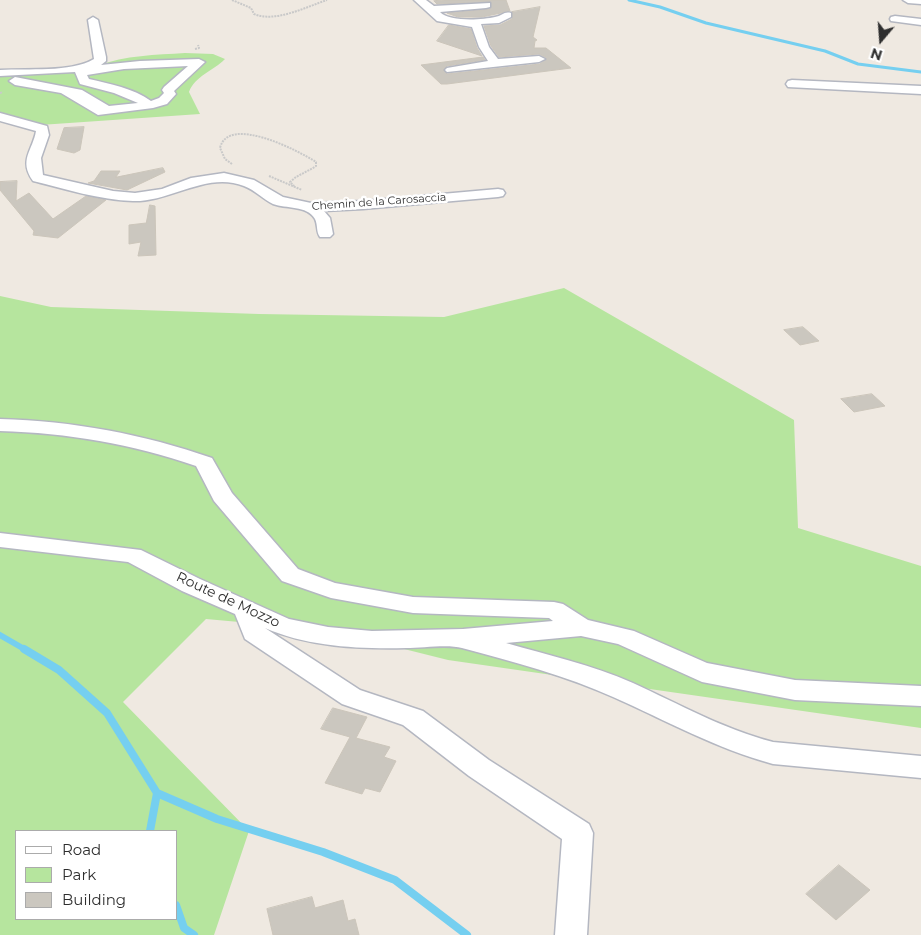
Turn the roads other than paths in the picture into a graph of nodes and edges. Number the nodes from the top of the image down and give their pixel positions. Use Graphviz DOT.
graph roads {
  1 [pos="419,0"];
  2 [pos="908,0"];
  3 [pos="921,1"];
  4 [pos="486,5"];
  5 [pos="432,9"];
  6 [pos="507,15"];
  7 [pos="895,19"];
  8 [pos="93,20"];
  9 [pos="471,22"];
  10 [pos="921,22"];
  11 [pos="539,59"];
  12 [pos="495,63"];
  13 [pos="113,67"];
  14 [pos="451,70"];
  15 [pos="0,74"];
  16 [pos="0,79"];
  17 [pos="792,84"];
  18 [pos="168,90"];
  19 [pos="921,90"];
  20 [pos="2,99"];
  21 [pos="148,105"];
  22 [pos="28,111"];
  23 [pos="0,117"];
  24 [pos="498,193"];
  25 [pos="311,207"];
  26 [pos="325,234"];
  27 [pos="0,425"];
  28 [pos="0,540"];
  29 [pos="245,609"];
  30 [pos="580,627"];
  31 [pos="463,638"];
  32 [pos="921,696"];
  33 [pos="921,767"];
  34 [pos="570,935"];
  1 -- 5 [label="street"];
  2 -- 3 [label="street"];
  4 -- 5 [label="street"];
  5 -- 9 [label="street"];
  6 -- 9 [label="street"];
  7 -- 10 [label="street"];
  8 -- 15 [label="street"];
  9 -- 12 [label="street"];
  11 -- 12 [label="street"];
  12 -- 14 [label="street"];
  13 -- 18 [label="street"];
  13 -- 18 [label="street"];
  13 -- 21 [label="street"];
  16 -- 21 [label="street"];
  17 -- 19 [label="street"];
  18 -- 21 [label="street"];
  20 -- 22 [label="street"];
  23 -- 25 [label="street, Chemin de la Carosaccia"];
  24 -- 25 [label="street, Chemin de la Carosaccia"];
  25 -- 26 [label="street"];
  27 -- 30 [label="street"];
  28 -- 29 [label="street, Route de Mozzo"];
  29 -- 31 [label="street, Route de Mozzo"];
  29 -- 34 [label="street"];
  30 -- 31 [label="street, Route de Mozzo"];
  30 -- 32 [label="street"];
  31 -- 33 [label="street"];
}
